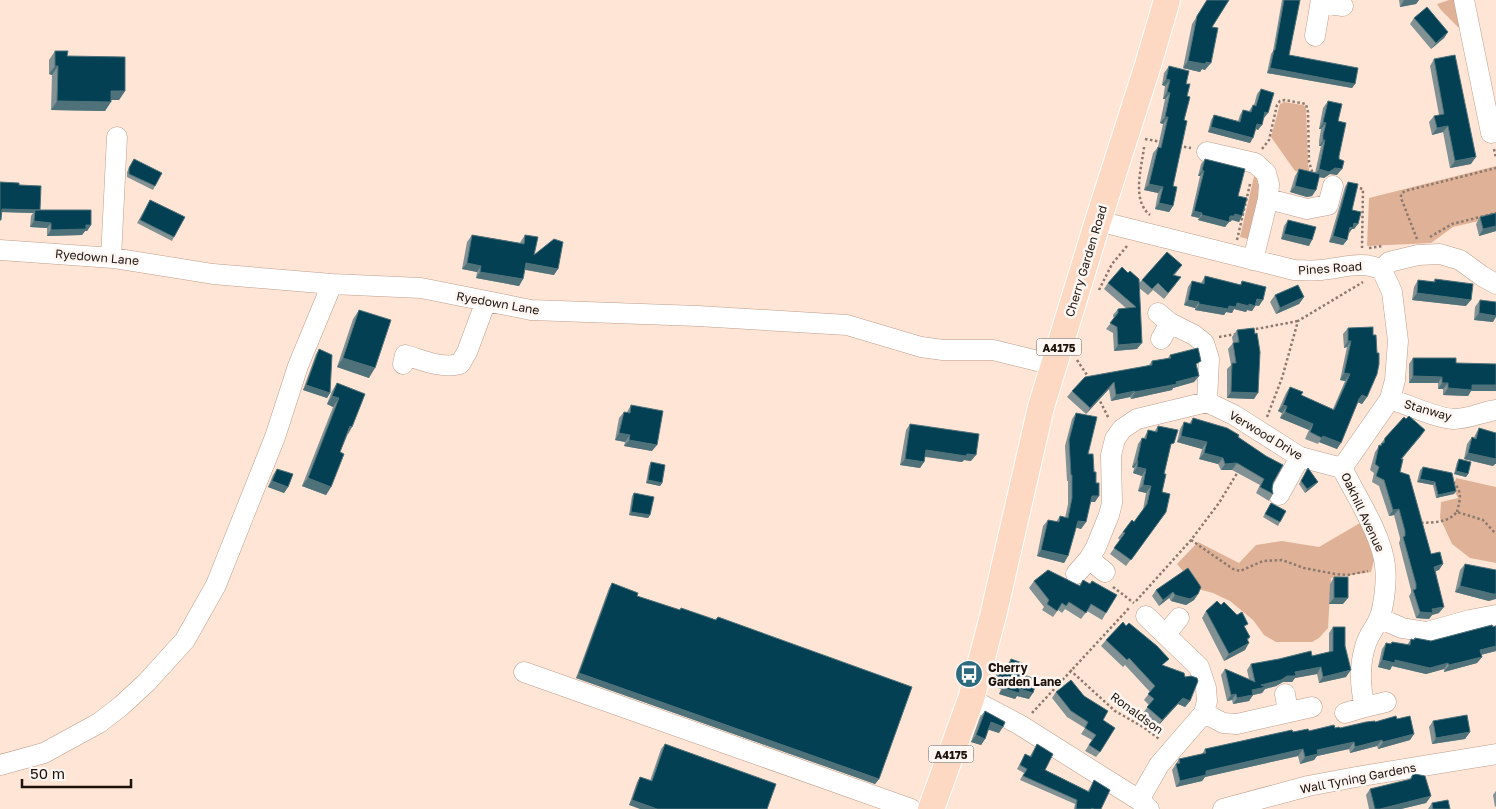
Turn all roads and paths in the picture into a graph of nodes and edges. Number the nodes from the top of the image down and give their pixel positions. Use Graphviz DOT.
graph roads {
  1 [pos="1167,0"];
  2 [pos="1464,0"];
  3 [pos="1321,1"];
  4 [pos="1343,6"];
  5 [pos="1315,36"];
  6 [pos="1491,133"];
  7 [pos="117,137"];
  8 [pos="1136,137"];
  9 [pos="1163,143"];
  10 [pos="1172,144"];
  11 [pos="1207,152"];
  12 [pos="1255,163"];
  13 [pos="1496,168"];
  14 [pos="1324,182"];
  15 [pos="1354,187"];
  16 [pos="1268,199"];
  17 [pos="1496,213"];
  18 [pos="1152,216"];
  19 [pos="1098,221"];
  20 [pos="1390,245"];
  21 [pos="1133,246"];
  22 [pos="0,250"];
  23 [pos="1255,253"];
  24 [pos="111,258"];
  25 [pos="1385,276"];
  26 [pos="1363,282"];
  27 [pos="1353,283"];
  28 [pos="332,284"];
  29 [pos="1496,284"];
  30 [pos="1096,297"];
  31 [pos="486,301"];
  32 [pos="1298,321"];
  33 [pos="1163,325"];
  34 [pos="1250,331"];
  35 [pos="1240,333"];
  36 [pos="1201,341"];
  37 [pos="1065,362"];
  38 [pos="403,364"];
  39 [pos="1091,383"];
  40 [pos="1095,390"];
  41 [pos="1390,399"];
  42 [pos="1207,402"];
  43 [pos="1496,410"];
  44 [pos="1122,429"];
  45 [pos="1262,433"];
  46 [pos="1300,458"];
  47 [pos="1243,464"];
  48 [pos="1342,468"];
  49 [pos="1450,479"];
  50 [pos="1279,495"];
  51 [pos="1457,512"];
  52 [pos="1413,525"];
  53 [pos="1496,534"];
  54 [pos="1192,540"];
  55 [pos="1089,559"];
  56 [pos="1386,568"];
  57 [pos="1105,572"];
  58 [pos="1076,574"];
  59 [pos="1140,610"];
  60 [pos="1496,615"];
  61 [pos="1179,618"];
  62 [pos="1379,618"];
  63 [pos="1166,634"];
  64 [pos="1070,670"];
  65 [pos="524,672"];
  66 [pos="971,699"];
  67 [pos="1386,702"];
  68 [pos="1312,706"];
  69 [pos="1365,707"];
  70 [pos="1204,713"];
  71 [pos="1345,713"];
  72 [pos="1020,725"];
  73 [pos="1171,751"];
  74 [pos="1496,754"];
  75 [pos="0,765"];
  76 [pos="1144,804"];
  77 [pos="911,809"];
  78 [pos="931,809"];
  79 [pos="1222,809"];
  1 -- 8 [label="main road, Cherry Garden Road / A4175"];
  2 -- 6 [label="street"];
  3 -- 4 [label="street"];
  3 -- 5 [label="street"];
  7 -- 24 [label="street"];
  8 -- 9 [label="path"];
  8 -- 18 [label="path"];
  8 -- 19 [label="main road, Cherry Garden Road / A4175"];
  10 -- 11 [label="path"];
  11 -- 12 [label="street"];
  12 -- 14 [label="path"];
  12 -- 16 [label="street"];
  12 -- 23 [label="path"];
  13 -- 17 [label="path"];
  14 -- 16 [label="street"];
  15 -- 20 [label="path"];
  16 -- 23 [label="street"];
  19 -- 23 [label="street, Pines Road"];
  19 -- 37 [label="main road, Cherry Garden Road / A4175"];
  21 -- 30 [label="path"];
  22 -- 24 [label="street, Ryedown Lane"];
  23 -- 25 [label="street, Pines Road"];
  24 -- 28 [label="street, Ryedown Lane"];
  25 -- 26 [label="path"];
  25 -- 29 [label="street"];
  25 -- 41 [label="street, Oakhill Avenue"];
  26 -- 27 [label="path"];
  26 -- 32 [label="path"];
  28 -- 31 [label="street, Ryedown Lane"];
  28 -- 75 [label="street"];
  31 -- 37 [label="street, Ryedown Lane"];
  31 -- 38 [label="street"];
  32 -- 34 [label="path"];
  32 -- 45 [label="path"];
  33 -- 36 [label="street"];
  35 -- 36 [label="path"];
  36 -- 42 [label="street"];
  37 -- 39 [label="path"];
  37 -- 66 [label="main road, Cherry Garden Road / A4175"];
  40 -- 44 [label="path"];
  41 -- 43 [label="street, Stanway"];
  41 -- 48 [label="street, Oakhill Avenue"];
  42 -- 44 [label="street"];
  42 -- 45 [label="street, Verwood Drive"];
  44 -- 55 [label="street"];
  45 -- 46 [label="street, Verwood Drive"];
  46 -- 48 [label="street, Verwood Drive"];
  46 -- 50 [label="street"];
  47 -- 54 [label="path"];
  48 -- 56 [label="street, Oakhill Avenue"];
  49 -- 51 [label="path"];
  51 -- 52 [label="path"];
  51 -- 53 [label="path"];
  54 -- 56 [label="path"];
  54 -- 59 [label="path"];
  55 -- 57 [label="street"];
  55 -- 58 [label="street"];
  56 -- 62 [label="street, Oakhill Avenue"];
  57 -- 59 [label="path"];
  59 -- 63 [label="street"];
  59 -- 64 [label="path"];
  60 -- 62 [label="street"];
  61 -- 63 [label="street"];
  62 -- 69 [label="street, Oakhill Avenue"];
  63 -- 70 [label="street"];
  64 -- 72 [label="path"];
  64 -- 73 [label="path, Ronaldson"];
  65 -- 77 [label="street"];
  66 -- 72 [label="street"];
  66 -- 78 [label="main road, A4175"];
  67 -- 69 [label="street"];
  68 -- 70 [label="street"];
  69 -- 71 [label="street"];
  70 -- 73 [label="street"];
  72 -- 76 [label="street"];
  73 -- 76 [label="street"];
  74 -- 79 [label="street, Wall Tyning Gardens"];
}
